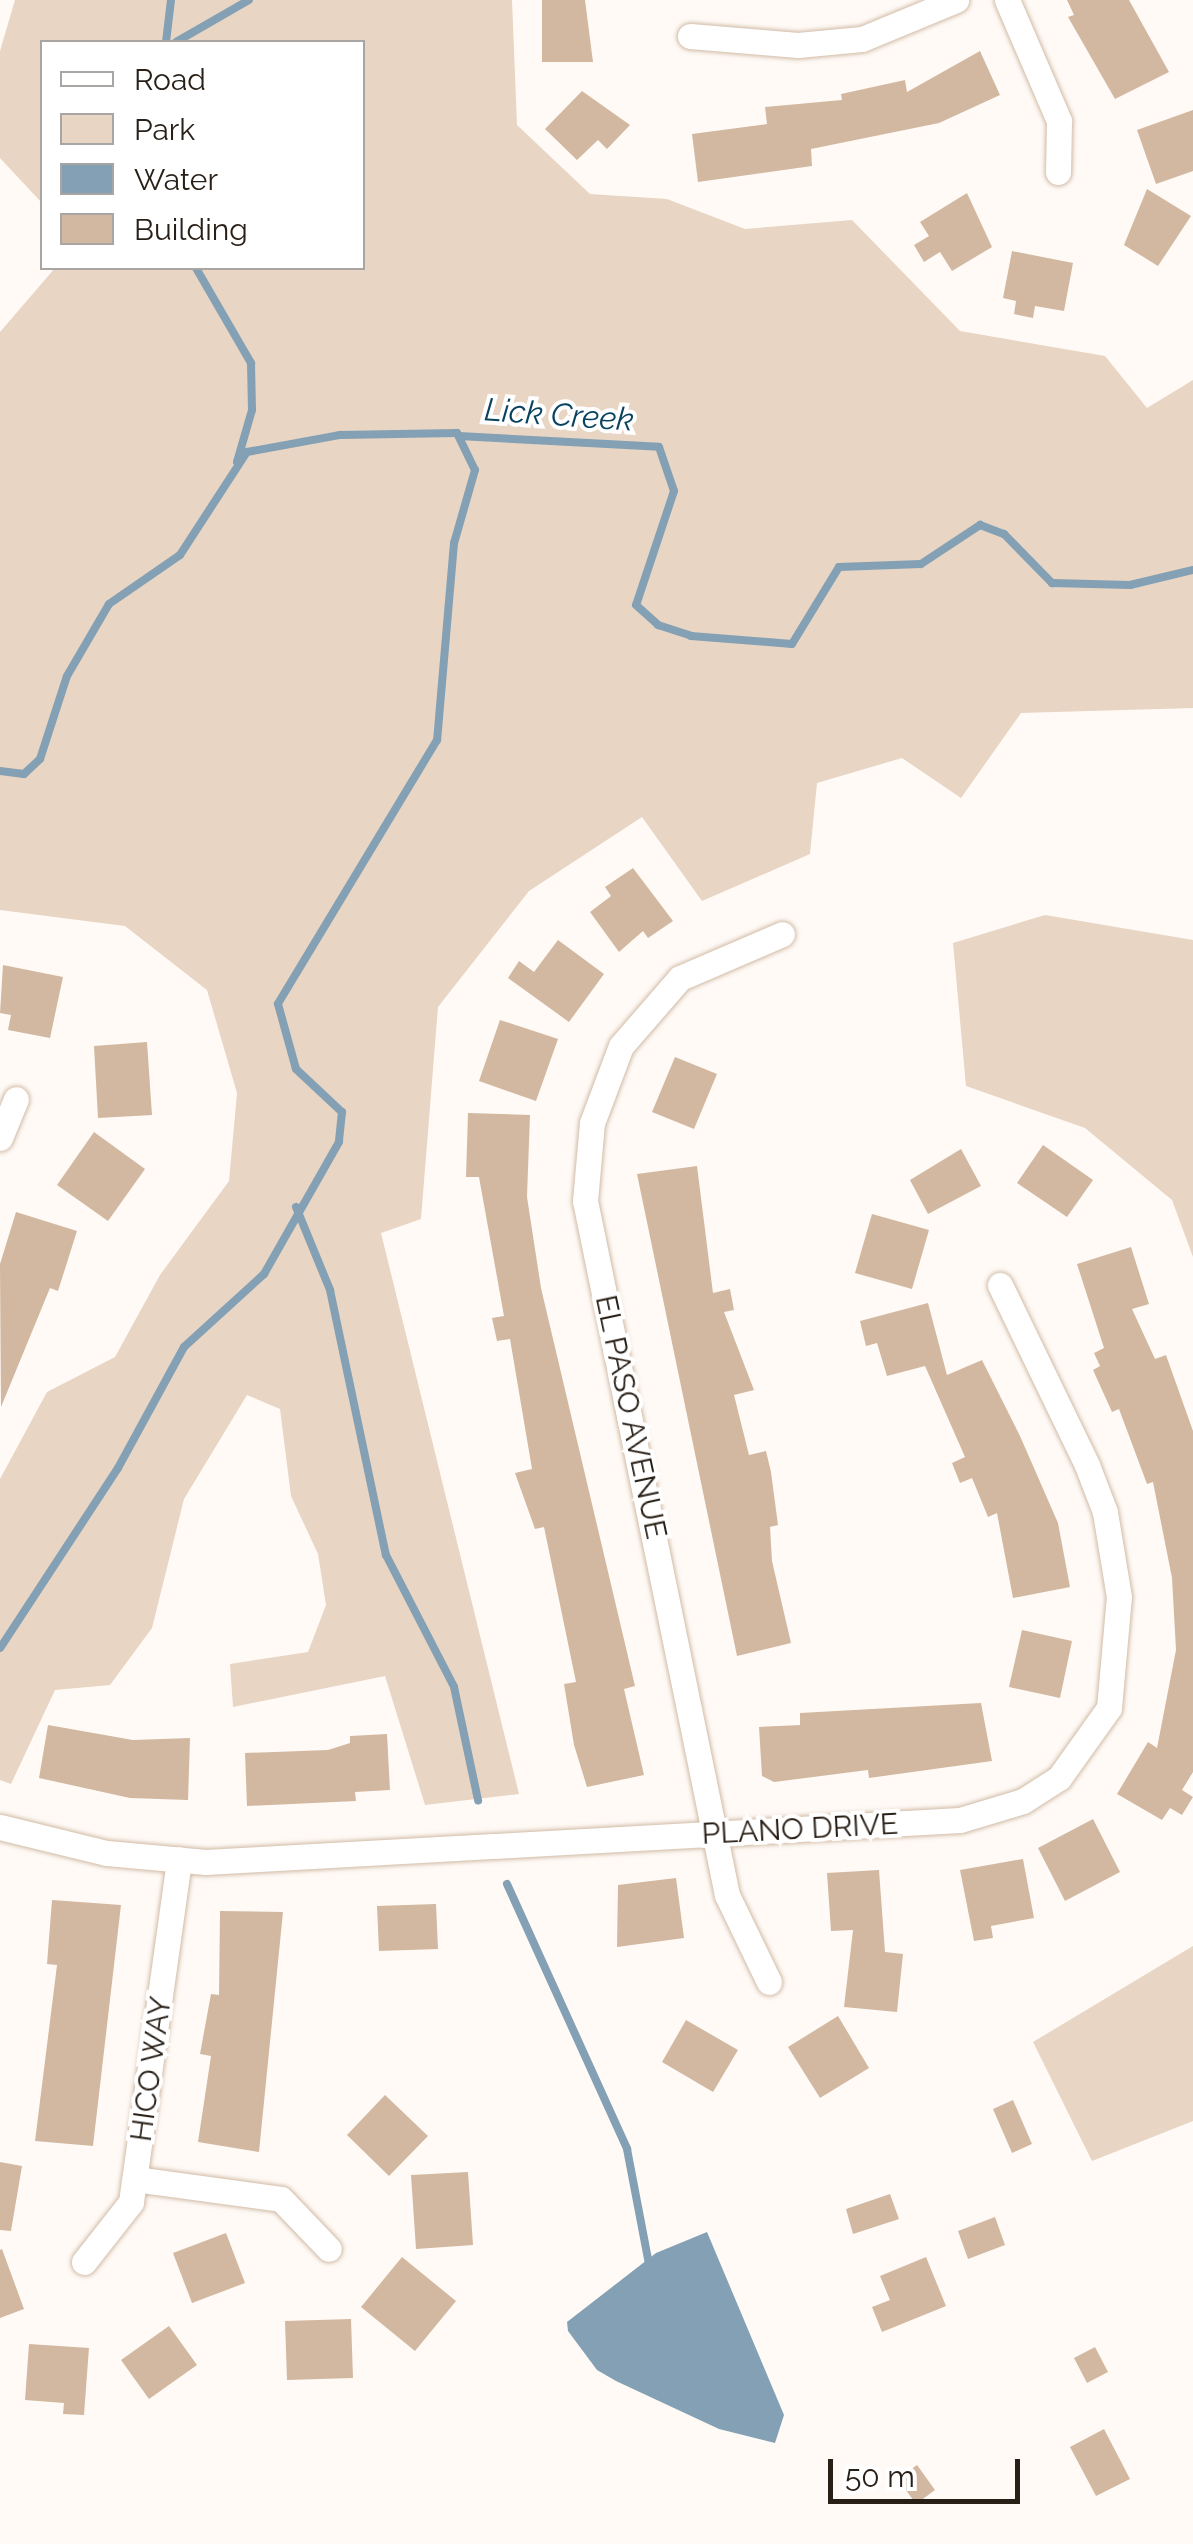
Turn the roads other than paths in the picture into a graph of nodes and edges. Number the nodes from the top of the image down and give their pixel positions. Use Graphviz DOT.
graph roads {
  1 [pos="956,0"];
  2 [pos="1007,0"];
  3 [pos="690,36"];
  4 [pos="1058,172"];
  5 [pos="782,934"];
  6 [pos="16,1099"];
  7 [pos="0,1138"];
  8 [pos="1000,1284"];
  9 [pos="0,1827"];
  10 [pos="716,1834"];
  11 [pos="179,1860"];
  12 [pos="769,1982"];
  13 [pos="135,2179"];
  14 [pos="329,2248"];
  15 [pos="84,2262"];
  1 -- 3 [label="street"];
  2 -- 4 [label="street"];
  5 -- 10 [label="street, EL PASO AVENUE"];
  6 -- 7 [label="street"];
  8 -- 10 [label="street, PLANO DRIVE"];
  9 -- 11 [label="street, PLANO DRIVE"];
  10 -- 11 [label="street, PLANO DRIVE"];
  10 -- 12 [label="street, EL PASO AVENUE"];
  11 -- 13 [label="street, HICO WAY"];
  13 -- 14 [label="street"];
  13 -- 15 [label="street, HICO WAY"];
}
